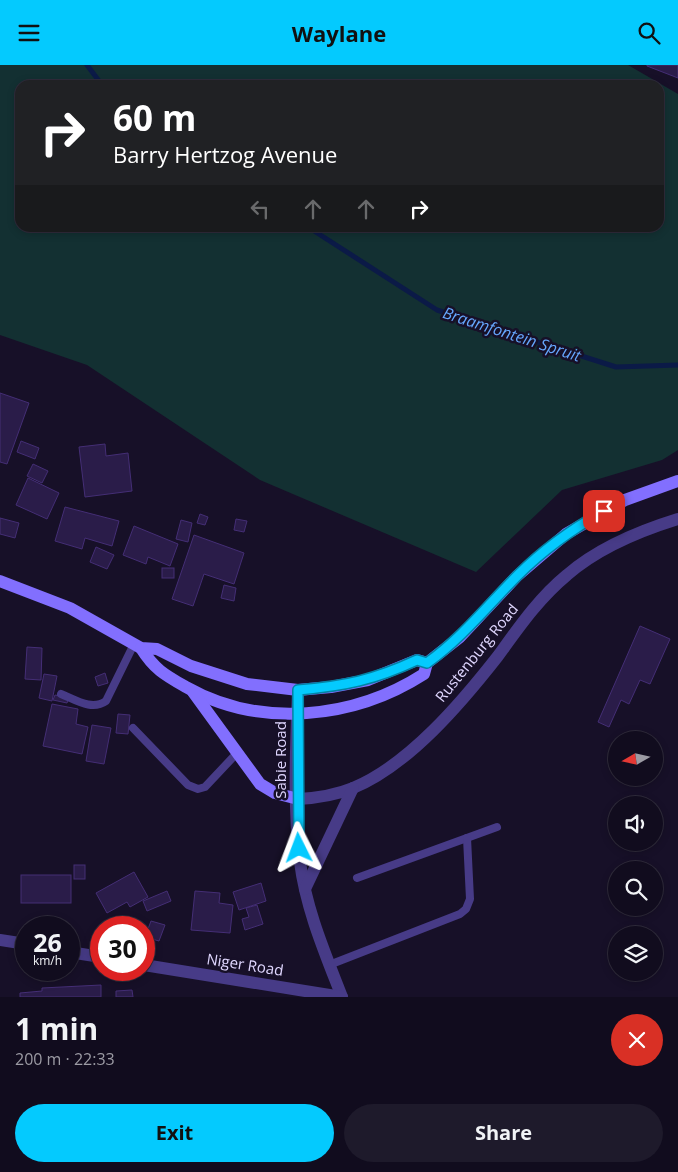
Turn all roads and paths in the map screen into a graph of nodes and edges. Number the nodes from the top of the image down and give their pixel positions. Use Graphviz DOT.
graph roads {
  1 [pos="678,481"];
  2 [pos="678,519"];
  3 [pos="0,581"];
  4 [pos="138,646"];
  5 [pos="427,663"];
  6 [pos="192,690"];
  7 [pos="298,690"];
  8 [pos="61,695"];
  9 [pos="298,714"];
  10 [pos="133,728"];
  11 [pos="237,753"];
  12 [pos="353,788"];
  13 [pos="298,799"];
  14 [pos="496,827"];
  15 [pos="467,838"];
  16 [pos="357,877"];
  17 [pos="305,889"];
  18 [pos="0,940"];
  19 [pos="15,942"];
  20 [pos="329,965"];
  21 [pos="155,967"];
  22 [pos="342,997"];
  1 -- 5 [label="main road"];
  2 -- 12 [label="street, Rustenburg Road"];
  3 -- 4 [label="main road"];
  4 -- 6 [label="main road"];
  4 -- 7 [label="main road"];
  4 -- 8 [label="lane"];
  5 -- 7 [label="main road"];
  5 -- 9 [label="main road"];
  6 -- 9 [label="main road"];
  6 -- 11 [label="main road"];
  7 -- 9 [label="street, Sabie Road"];
  9 -- 13 [label="street, Sabie Road"];
  10 -- 11 [label="lane"];
  11 -- 13 [label="main road"];
  12 -- 13 [label="street, Rustenburg Road"];
  12 -- 17 [label="street"];
  13 -- 17 [label="street, Sabie Road"];
  14 -- 15 [label="lane"];
  15 -- 16 [label="lane"];
  15 -- 20 [label="lane"];
  17 -- 20 [label="street, Sabie Road"];
  18 -- 19 [label="street"];
  20 -- 22 [label="street, Sabie Road"];
  21 -- 22 [label="street, Niger Road"];
}
